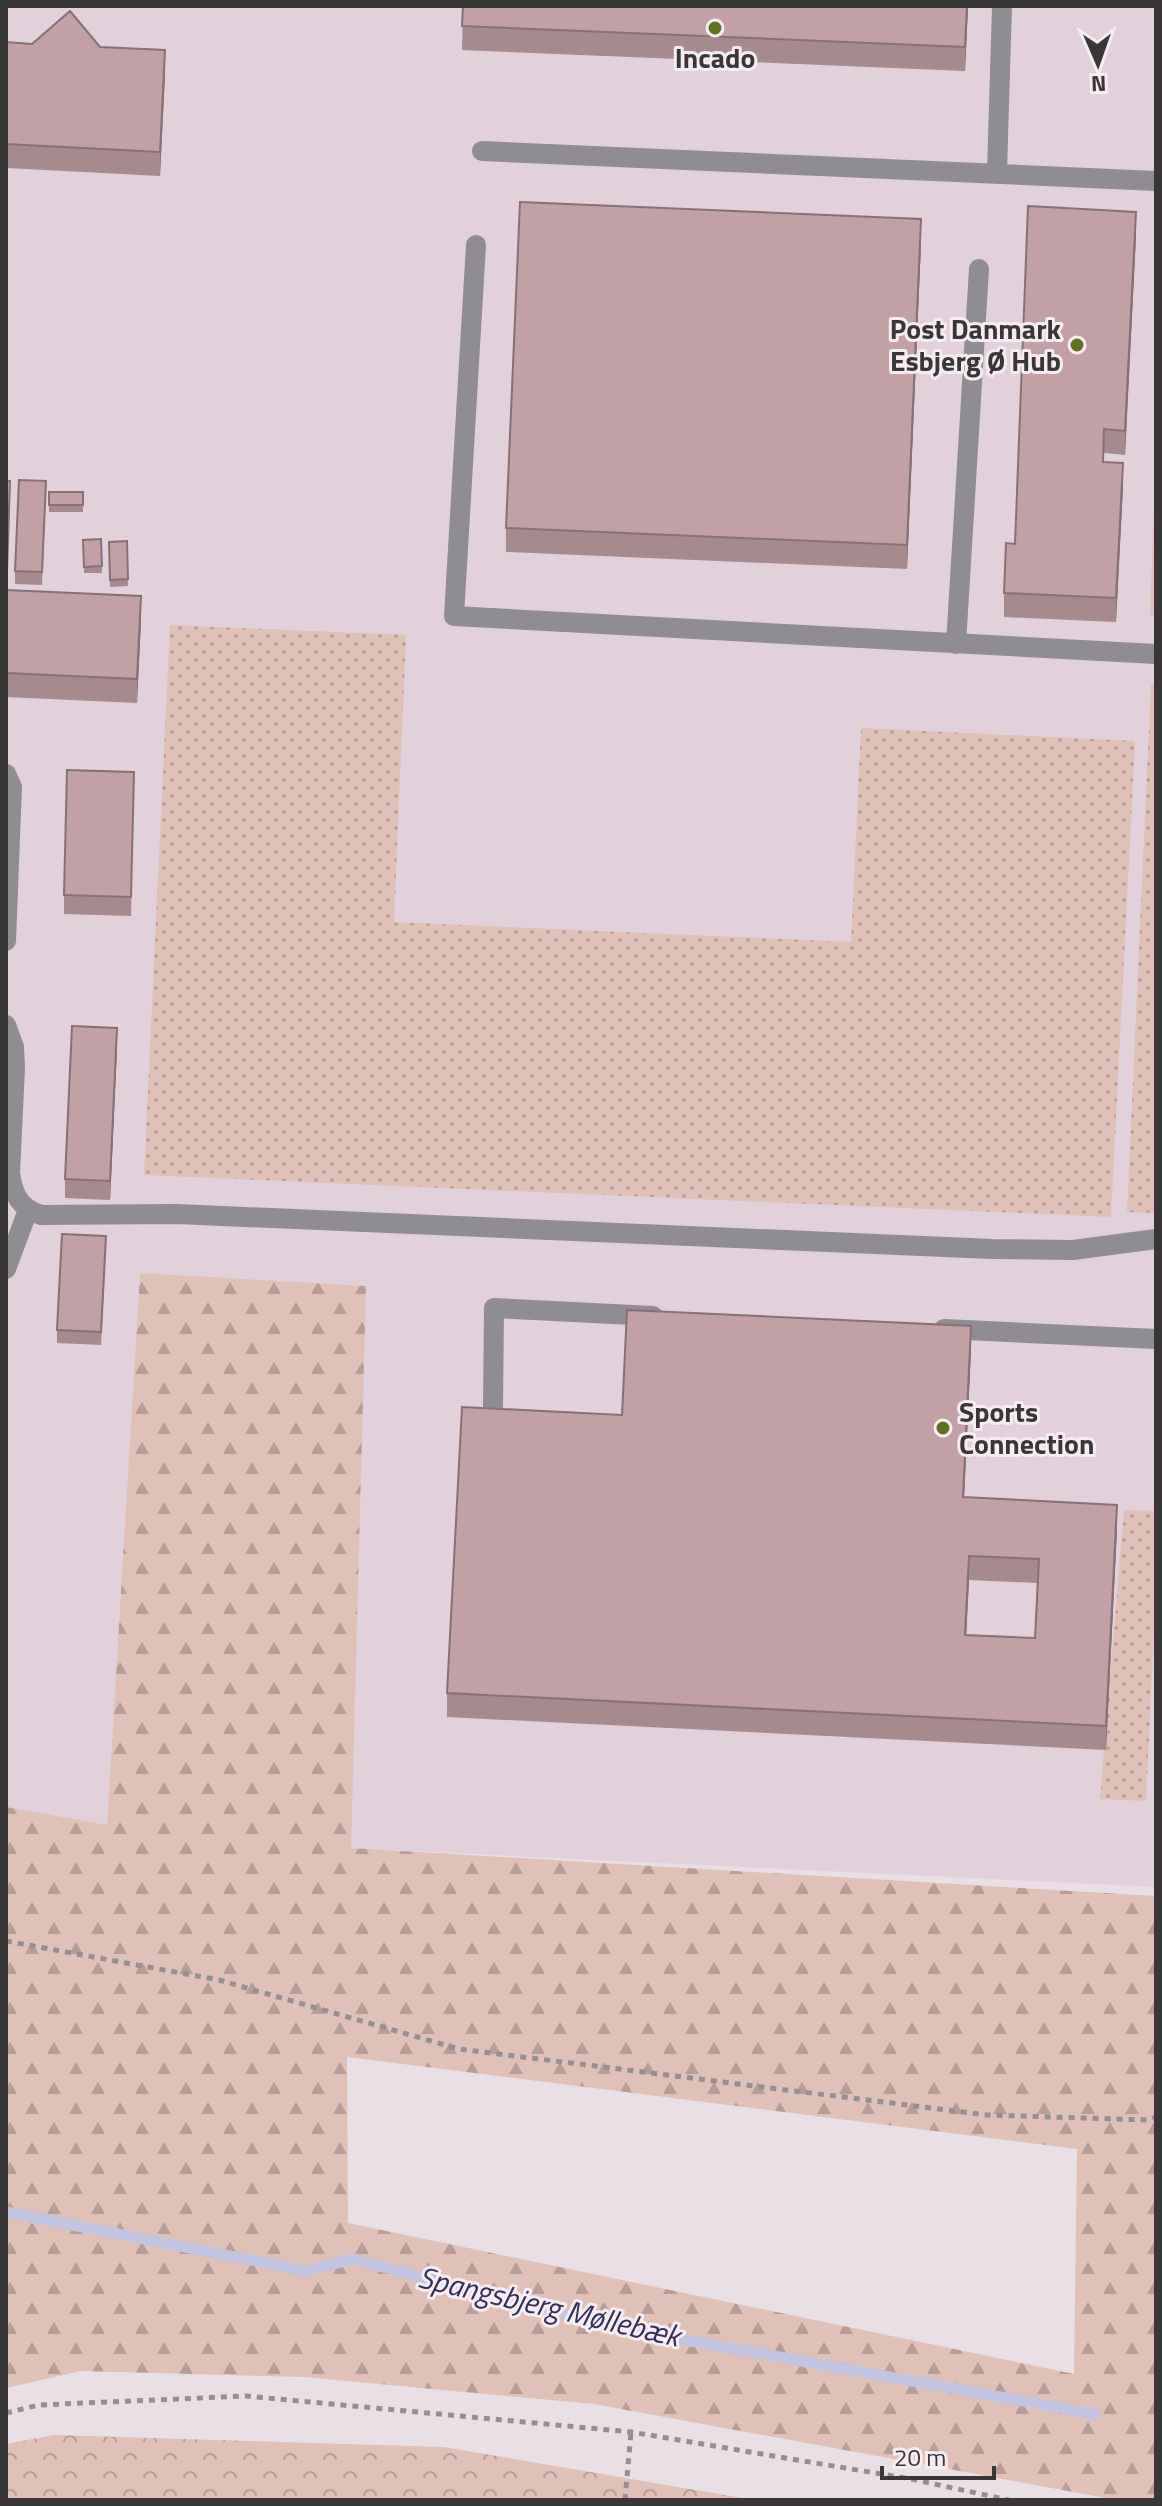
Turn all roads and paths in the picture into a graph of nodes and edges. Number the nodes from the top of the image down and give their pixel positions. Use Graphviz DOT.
graph roads {
  1 [pos="1002,6"];
  2 [pos="482,151"];
  3 [pos="997,171"];
  4 [pos="1156,181"];
  5 [pos="476,245"];
  6 [pos="979,269"];
  7 [pos="956,644"];
  8 [pos="1156,654"];
  9 [pos="6,774"];
  10 [pos="6,941"];
  11 [pos="6,1025"];
  12 [pos="28,1210"];
  13 [pos="1156,1239"];
  14 [pos="6,1269"];
  15 [pos="666,1316"];
  16 [pos="932,1329"];
  17 [pos="1156,1339"];
  18 [pos="493,1407"];
  19 [pos="6,1941"];
  20 [pos="1156,2117"];
  21 [pos="6,2413"];
  22 [pos="631,2432"];
  23 [pos="625,2500"];
  24 [pos="1009,2500"];
  1 -- 3 [label="lane"];
  2 -- 3 [label="lane"];
  3 -- 4 [label="lane"];
  5 -- 7 [label="lane"];
  6 -- 7 [label="lane"];
  7 -- 8 [label="lane"];
  9 -- 10 [label="lane"];
  11 -- 12 [label="lane"];
  12 -- 13 [label="lane"];
  12 -- 14 [label="lane"];
  15 -- 18 [label="lane"];
  16 -- 17 [label="lane"];
  19 -- 20 [label="path"];
  21 -- 22 [label="path"];
  22 -- 23 [label="path"];
  22 -- 24 [label="path"];
}
